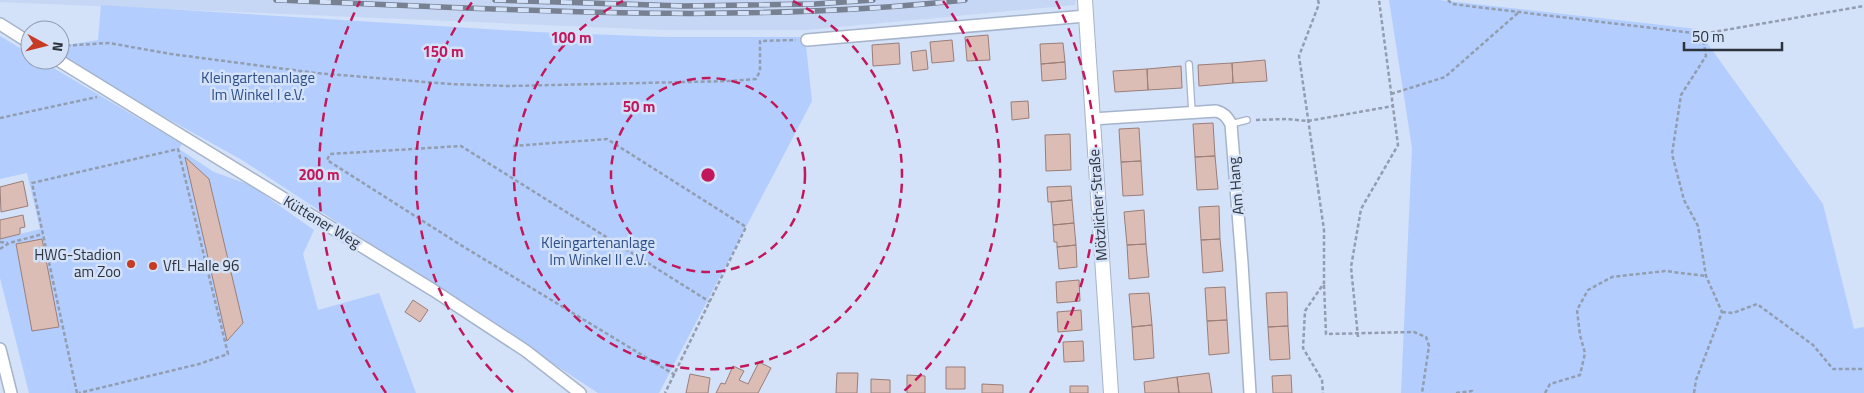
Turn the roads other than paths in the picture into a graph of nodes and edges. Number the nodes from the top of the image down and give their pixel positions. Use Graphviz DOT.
graph roads {
  1 [pos="1085,0"];
  2 [pos="1086,16"];
  3 [pos="0,24"];
  4 [pos="20,37"];
  5 [pos="807,40"];
  6 [pos="1189,64"];
  7 [pos="70,67"];
  8 [pos="1192,112"];
  9 [pos="1092,119"];
  10 [pos="1247,120"];
  11 [pos="1231,124"];
  12 [pos="0,349"];
  13 [pos="11,393"];
  14 [pos="580,393"];
  15 [pos="1111,393"];
  16 [pos="1250,393"];
  1 -- 2 [label="street, Mötzlicher Straße"];
  2 -- 5 [label="street"];
  2 -- 9 [label="street, Mötzlicher Straße"];
  3 -- 4 [label="street"];
  6 -- 8 [label="lane"];
  7 -- 14 [label="street, Küttener Weg"];
  8 -- 9 [label="street"];
  8 -- 11 [label="street"];
  9 -- 15 [label="street, Mötzlicher Straße"];
  10 -- 11 [label="lane"];
  11 -- 16 [label="street, Am Hang"];
  12 -- 13 [label="street"];
}
